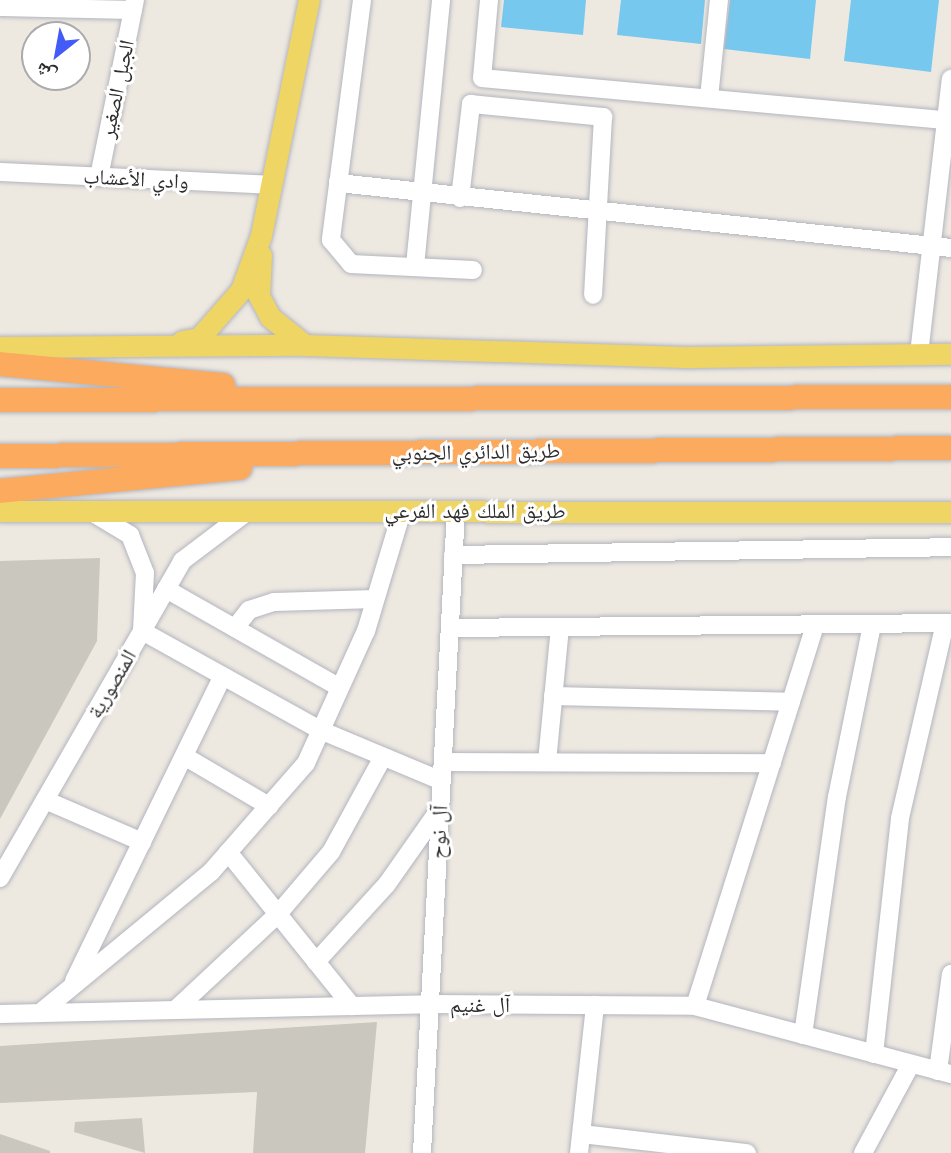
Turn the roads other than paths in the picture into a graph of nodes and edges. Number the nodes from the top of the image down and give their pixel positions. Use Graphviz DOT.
graph roads {
  1 [pos="309,0"];
  2 [pos="362,0"];
  3 [pos="441,0"];
  4 [pos="489,0"];
  5 [pos="719,0"];
  6 [pos="134,5"];
  7 [pos="0,7"];
  8 [pos="951,79"];
  9 [pos="709,98"];
  10 [pos="947,120"];
  11 [pos="0,172"];
  12 [pos="99,177"];
  13 [pos="338,183"];
  14 [pos="271,185"];
  15 [pos="422,194"];
  16 [pos="460,198"];
  17 [pos="595,212"];
  18 [pos="261,235"];
  19 [pos="932,246"];
  20 [pos="951,248"];
  21 [pos="415,266"];
  22 [pos="473,270"];
  23 [pos="593,295"];
  24 [pos="166,344"];
  25 [pos="305,345"];
  26 [pos="0,347"];
  27 [pos="919,354"];
  28 [pos="951,354"];
  29 [pos="0,364"];
  30 [pos="951,397"];
  31 [pos="420,399"];
  32 [pos="0,400"];
  33 [pos="863,448"];
  34 [pos="951,448"];
  35 [pos="375,454"];
  36 [pos="951,455"];
  37 [pos="0,456"];
  38 [pos="0,491"];
  39 [pos="0,511"];
  40 [pos="90,511"];
  41 [pos="248,511"];
  42 [pos="402,511"];
  43 [pos="456,511"];
  44 [pos="951,512"];
  45 [pos="951,547"];
  46 [pos="453,555"];
  47 [pos="166,589"];
  48 [pos="375,599"];
  49 [pos="948,623"];
  50 [pos="872,625"];
  51 [pos="815,626"];
  52 [pos="235,628"];
  53 [pos="450,628"];
  54 [pos="560,628"];
  55 [pos="142,631"];
  56 [pos="223,676"];
  57 [pos="340,688"];
  58 [pos="553,696"];
  59 [pos="791,702"];
  60 [pos="320,730"];
  61 [pos="184,756"];
  62 [pos="383,757"];
  63 [pos="443,762"];
  64 [pos="547,762"];
  65 [pos="772,763"];
  66 [pos="442,781"];
  67 [pos="45,800"];
  68 [pos="269,806"];
  69 [pos="440,809"];
  70 [pos="142,842"];
  71 [pos="228,852"];
  72 [pos="0,878"];
  73 [pos="278,914"];
  74 [pos="316,962"];
  75 [pos="951,974"];
  76 [pos="70,989"];
  77 [pos="430,1004"];
  78 [pos="595,1005"];
  79 [pos="352,1006"];
  80 [pos="695,1006"];
  81 [pos="175,1010"];
  82 [pos="40,1013"];
  83 [pos="0,1014"];
  84 [pos="803,1035"];
  85 [pos="874,1054"];
  86 [pos="911,1064"];
  87 [pos="944,1073"];
  88 [pos="582,1135"];
  89 [pos="422,1153"];
  90 [pos="579,1153"];
  91 [pos="747,1153"];
  92 [pos="863,1153"];
  1 -- 14 [label="main road"];
  2 -- 13 [label="street"];
  3 -- 15 [label="street"];
  4 -- 9 [label="street"];
  5 -- 9 [label="street"];
  6 -- 7 [label="street"];
  6 -- 12 [label="street, الجبل الصغير"];
  8 -- 10 [label="street"];
  9 -- 10 [label="street"];
  10 -- 19 [label="street"];
  11 -- 12 [label="street, وادي الأعشاب"];
  12 -- 14 [label="street, وادي الأعشاب"];
  13 -- 15 [label="street"];
  13 -- 21 [label="street"];
  14 -- 18 [label="main road"];
  15 -- 16 [label="street"];
  15 -- 21 [label="street"];
  16 -- 17 [label="street"];
  16 -- 17 [label="street"];
  17 -- 19 [label="street"];
  17 -- 23 [label="street"];
  18 -- 24 [label="main road"];
  18 -- 25 [label="main road"];
  19 -- 20 [label="street"];
  19 -- 27 [label="street"];
  21 -- 22 [label="street"];
  24 -- 25 [label="main road"];
  24 -- 26 [label="main road"];
  25 -- 27 [label="main road"];
  27 -- 28 [label="main road"];
  29 -- 31 [label="highway"];
  30 -- 31 [label="highway"];
  31 -- 32 [label="highway"];
  33 -- 34 [label="highway, طريق الدائري الجنوبي"];
  33 -- 35 [label="highway, طريق الدائري الجنوبي"];
  33 -- 36 [label="highway"];
  35 -- 37 [label="highway, طريق الدائري الجنوبي"];
  35 -- 38 [label="highway"];
  39 -- 40 [label="main road, طريق الملك فهد الفرعي"];
  40 -- 41 [label="main road, طريق الملك فهد الفرعي"];
  40 -- 55 [label="street"];
  41 -- 42 [label="main road, طريق الملك فهد الفرعي"];
  41 -- 47 [label="street, المنصورية"];
  42 -- 43 [label="main road, طريق الملك فهد الفرعي"];
  42 -- 48 [label="street"];
  43 -- 44 [label="main road, طريق الملك فهد الفرعي"];
  43 -- 46 [label="street, آل نوح"];
  45 -- 46 [label="street"];
  46 -- 53 [label="street, آل نوح"];
  47 -- 52 [label="street"];
  47 -- 55 [label="street, المنصورية"];
  48 -- 52 [label="street"];
  48 -- 57 [label="street"];
  49 -- 50 [label="street"];
  49 -- 85 [label="street"];
  50 -- 51 [label="street"];
  50 -- 84 [label="street"];
  51 -- 54 [label="street"];
  51 -- 59 [label="street"];
  52 -- 57 [label="street"];
  53 -- 54 [label="street"];
  53 -- 63 [label="street, آل نوح"];
  54 -- 58 [label="street"];
  55 -- 56 [label="street"];
  55 -- 67 [label="street, المنصورية"];
  56 -- 60 [label="street"];
  56 -- 61 [label="street"];
  57 -- 60 [label="street"];
  58 -- 59 [label="street"];
  58 -- 64 [label="street"];
  59 -- 65 [label="street"];
  60 -- 62 [label="street"];
  60 -- 68 [label="street"];
  61 -- 68 [label="street"];
  61 -- 70 [label="street"];
  62 -- 66 [label="street"];
  62 -- 73 [label="street"];
  63 -- 64 [label="street"];
  63 -- 66 [label="street, آل نوح"];
  64 -- 65 [label="street"];
  65 -- 80 [label="street"];
  66 -- 69 [label="street, آل نوح"];
  67 -- 70 [label="street"];
  67 -- 72 [label="street, المنصورية"];
  68 -- 71 [label="street"];
  69 -- 74 [label="street"];
  69 -- 77 [label="street, آل نوح"];
  70 -- 76 [label="street"];
  71 -- 73 [label="street"];
  71 -- 76 [label="street"];
  73 -- 74 [label="street"];
  73 -- 81 [label="street"];
  74 -- 79 [label="street"];
  75 -- 87 [label="street"];
  76 -- 82 [label="street"];
  77 -- 78 [label="street, آل غنيم"];
  77 -- 79 [label="street, آل غنيم"];
  77 -- 89 [label="street, آل نوح"];
  78 -- 80 [label="street, آل غنيم"];
  78 -- 88 [label="street"];
  79 -- 81 [label="street, آل غنيم"];
  80 -- 84 [label="street, آل غنيم"];
  81 -- 82 [label="street, آل غنيم"];
  82 -- 83 [label="street, آل غنيم"];
  84 -- 85 [label="street, آل غنيم"];
  85 -- 86 [label="street, آل غنيم"];
  86 -- 87 [label="street, آل غنيم"];
  86 -- 92 [label="street"];
  88 -- 90 [label="street"];
  88 -- 91 [label="street"];
}
